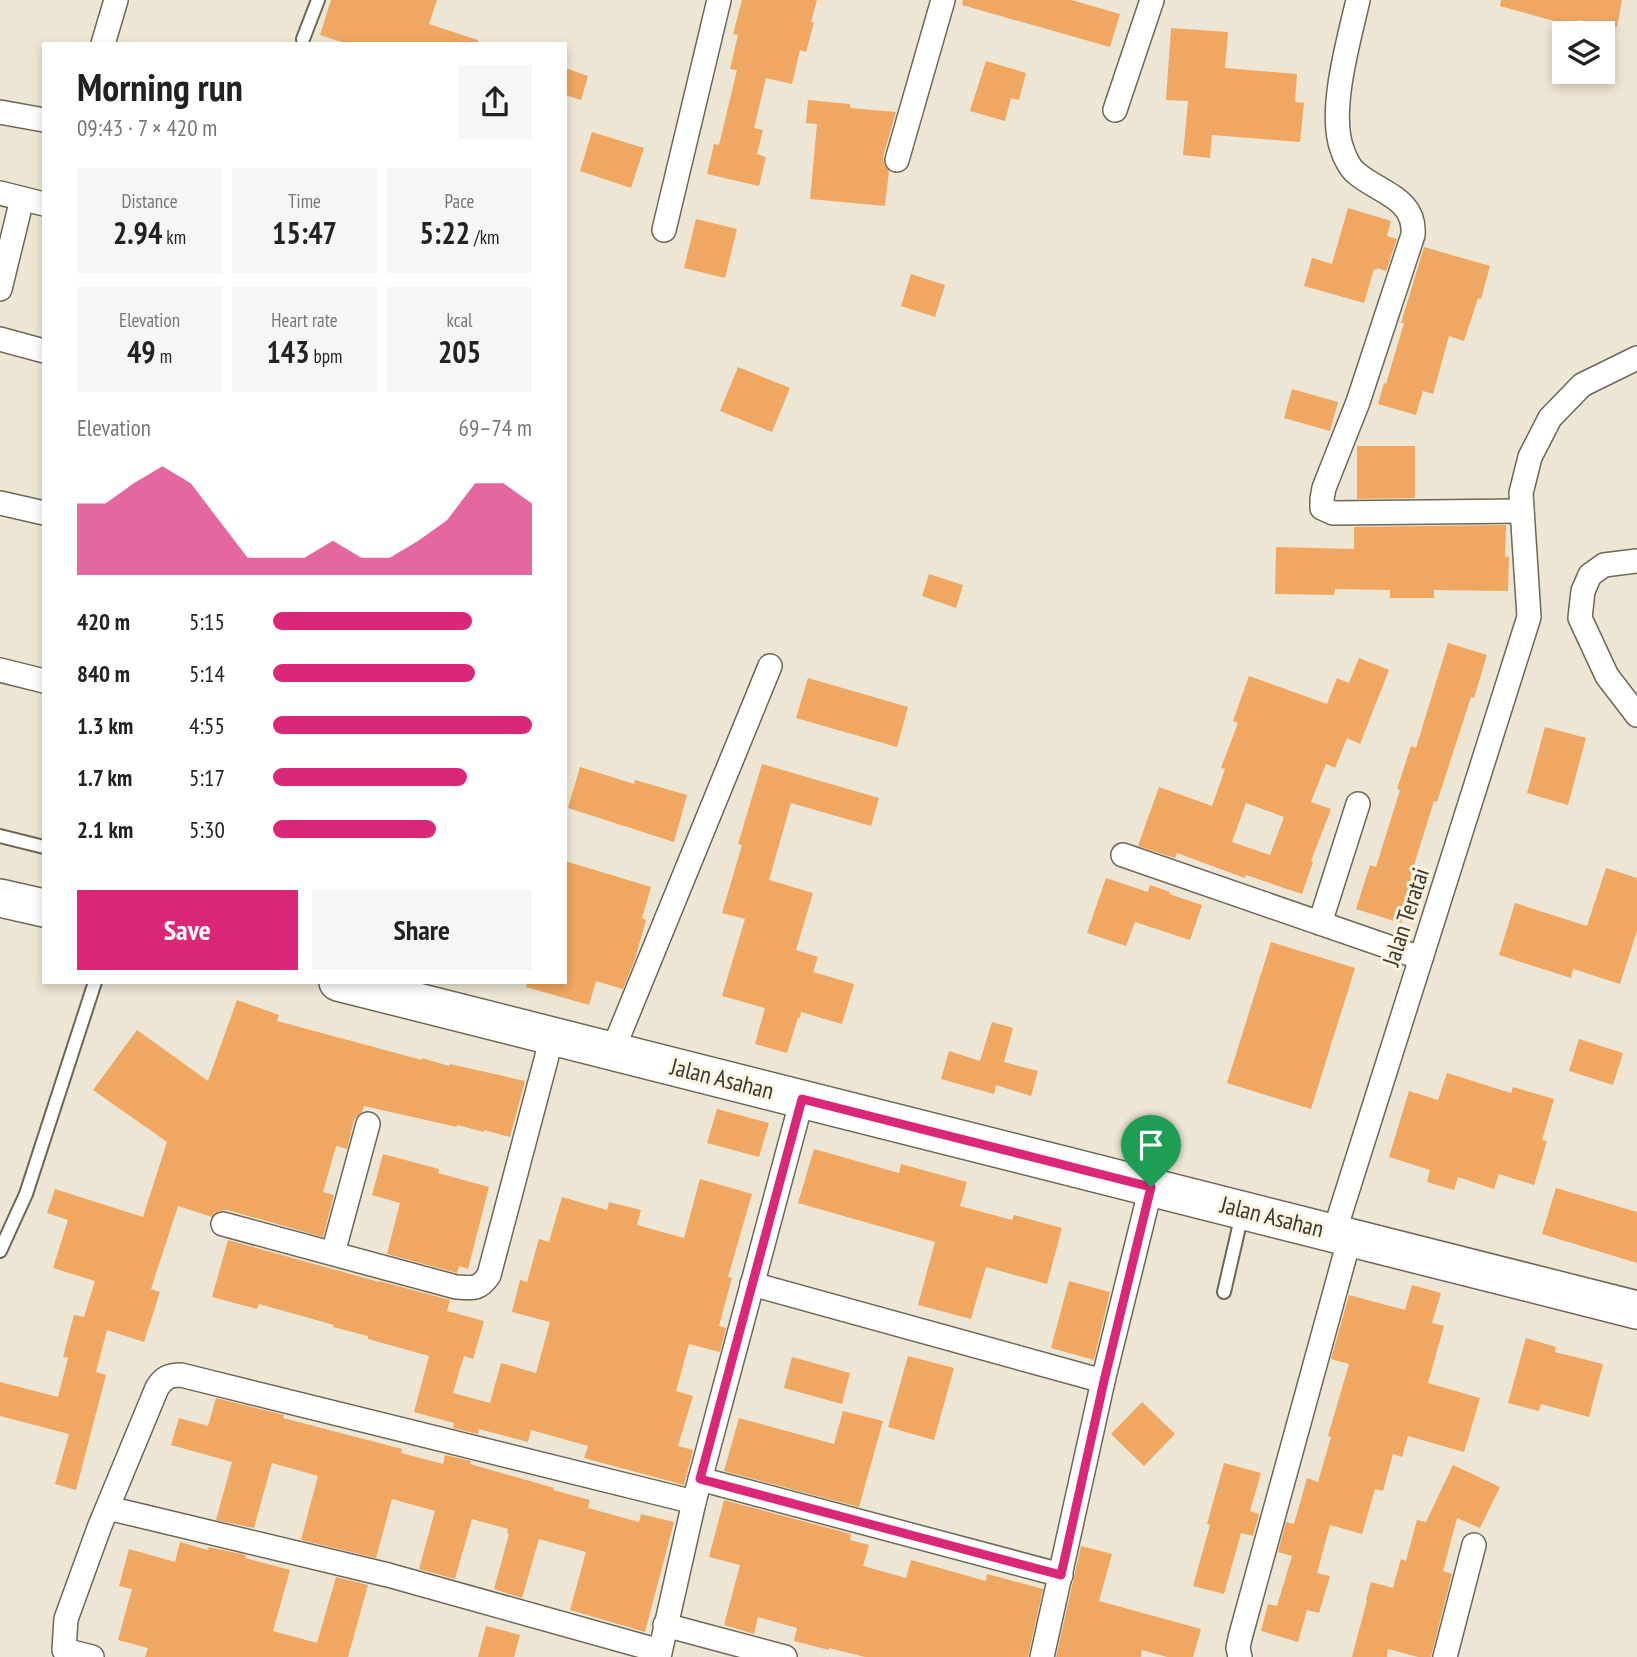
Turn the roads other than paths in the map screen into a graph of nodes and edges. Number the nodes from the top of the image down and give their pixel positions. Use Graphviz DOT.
graph roads {
  1 [pos="116,0"];
  2 [pos="318,0"];
  3 [pos="719,0"];
  4 [pos="943,0"];
  5 [pos="1152,0"];
  6 [pos="1358,0"];
  7 [pos="303,40"];
  8 [pos="104,42"];
  9 [pos="1115,110"];
  10 [pos="0,112"];
  11 [pos="42,120"];
  12 [pos="897,160"];
  13 [pos="22,199"];
  14 [pos="664,230"];
  15 [pos="0,289"];
  16 [pos="0,340"];
  17 [pos="42,350"];
  18 [pos="1637,358"];
  19 [pos="0,503"];
  20 [pos="1522,510"];
  21 [pos="42,513"];
  22 [pos="1637,561"];
  23 [pos="770,666"];
  24 [pos="0,670"];
  25 [pos="42,680"];
  26 [pos="1637,715"];
  27 [pos="1358,804"];
  28 [pos="0,836"];
  29 [pos="42,846"];
  30 [pos="1123,855"];
  31 [pos="0,898"];
  32 [pos="42,908"];
  33 [pos="1320,923"];
  34 [pos="1421,958"];
  35 [pos="93,984"];
  36 [pos="346,984"];
  37 [pos="552,1037"];
  38 [pos="612,1052"];
  39 [pos="802,1099"];
  40 [pos="368,1124"];
  41 [pos="1151,1187"];
  42 [pos="1243,1210"];
  43 [pos="223,1224"];
  44 [pos="1342,1235"];
  45 [pos="0,1251"];
  46 [pos="333,1253"];
  47 [pos="752,1284"];
  48 [pos="1224,1292"];
  49 [pos="1637,1310"];
  50 [pos="1104,1381"];
  51 [pos="700,1479"];
  52 [pos="694,1502"];
  53 [pos="108,1508"];
  54 [pos="1474,1545"];
  55 [pos="1061,1575"];
  56 [pos="665,1625"];
  57 [pos="62,1654"];
  58 [pos="659,1654"];
  59 [pos="92,1657"];
  60 [pos="785,1657"];
  61 [pos="1042,1657"];
  62 [pos="1240,1657"];
  63 [pos="1445,1657"];
  1 -- 8 [label="street"];
  2 -- 7 [label="lane"];
  3 -- 14 [label="street"];
  4 -- 12 [label="street"];
  5 -- 9 [label="street"];
  6 -- 20 [label="street"];
  10 -- 11 [label="street"];
  13 -- 15 [label="street"];
  16 -- 17 [label="street"];
  18 -- 20 [label="street"];
  19 -- 21 [label="street"];
  20 -- 34 [label="street, Jalan Teratai"];
  22 -- 26 [label="street"];
  23 -- 38 [label="street"];
  24 -- 25 [label="street"];
  27 -- 33 [label="street"];
  28 -- 29 [label="lane"];
  30 -- 33 [label="street"];
  31 -- 32 [label="main road"];
  33 -- 34 [label="street"];
  34 -- 44 [label="street, Jalan Teratai"];
  35 -- 45 [label="lane"];
  36 -- 37 [label="main road, Jalan Asahan"];
  37 -- 38 [label="main road, Jalan Asahan"];
  37 -- 46 [label="street"];
  38 -- 39 [label="main road, Jalan Asahan"];
  39 -- 41 [label="main road, Jalan Asahan"];
  39 -- 47 [label="street"];
  40 -- 46 [label="street"];
  41 -- 42 [label="main road, Jalan Asahan"];
  41 -- 50 [label="street"];
  42 -- 44 [label="main road, Jalan Asahan"];
  42 -- 48 [label="lane"];
  43 -- 46 [label="street"];
  44 -- 49 [label="main road, Jalan Asahan"];
  44 -- 62 [label="street, Jalan Teratai"];
  47 -- 50 [label="street"];
  47 -- 51 [label="street"];
  50 -- 55 [label="street"];
  51 -- 52 [label="street"];
  51 -- 55 [label="street"];
  52 -- 53 [label="street"];
  52 -- 56 [label="street"];
  53 -- 57 [label="street"];
  53 -- 58 [label="street"];
  54 -- 63 [label="street"];
  55 -- 61 [label="street"];
  56 -- 58 [label="street"];
  56 -- 60 [label="street"];
  57 -- 59 [label="street"];
}
